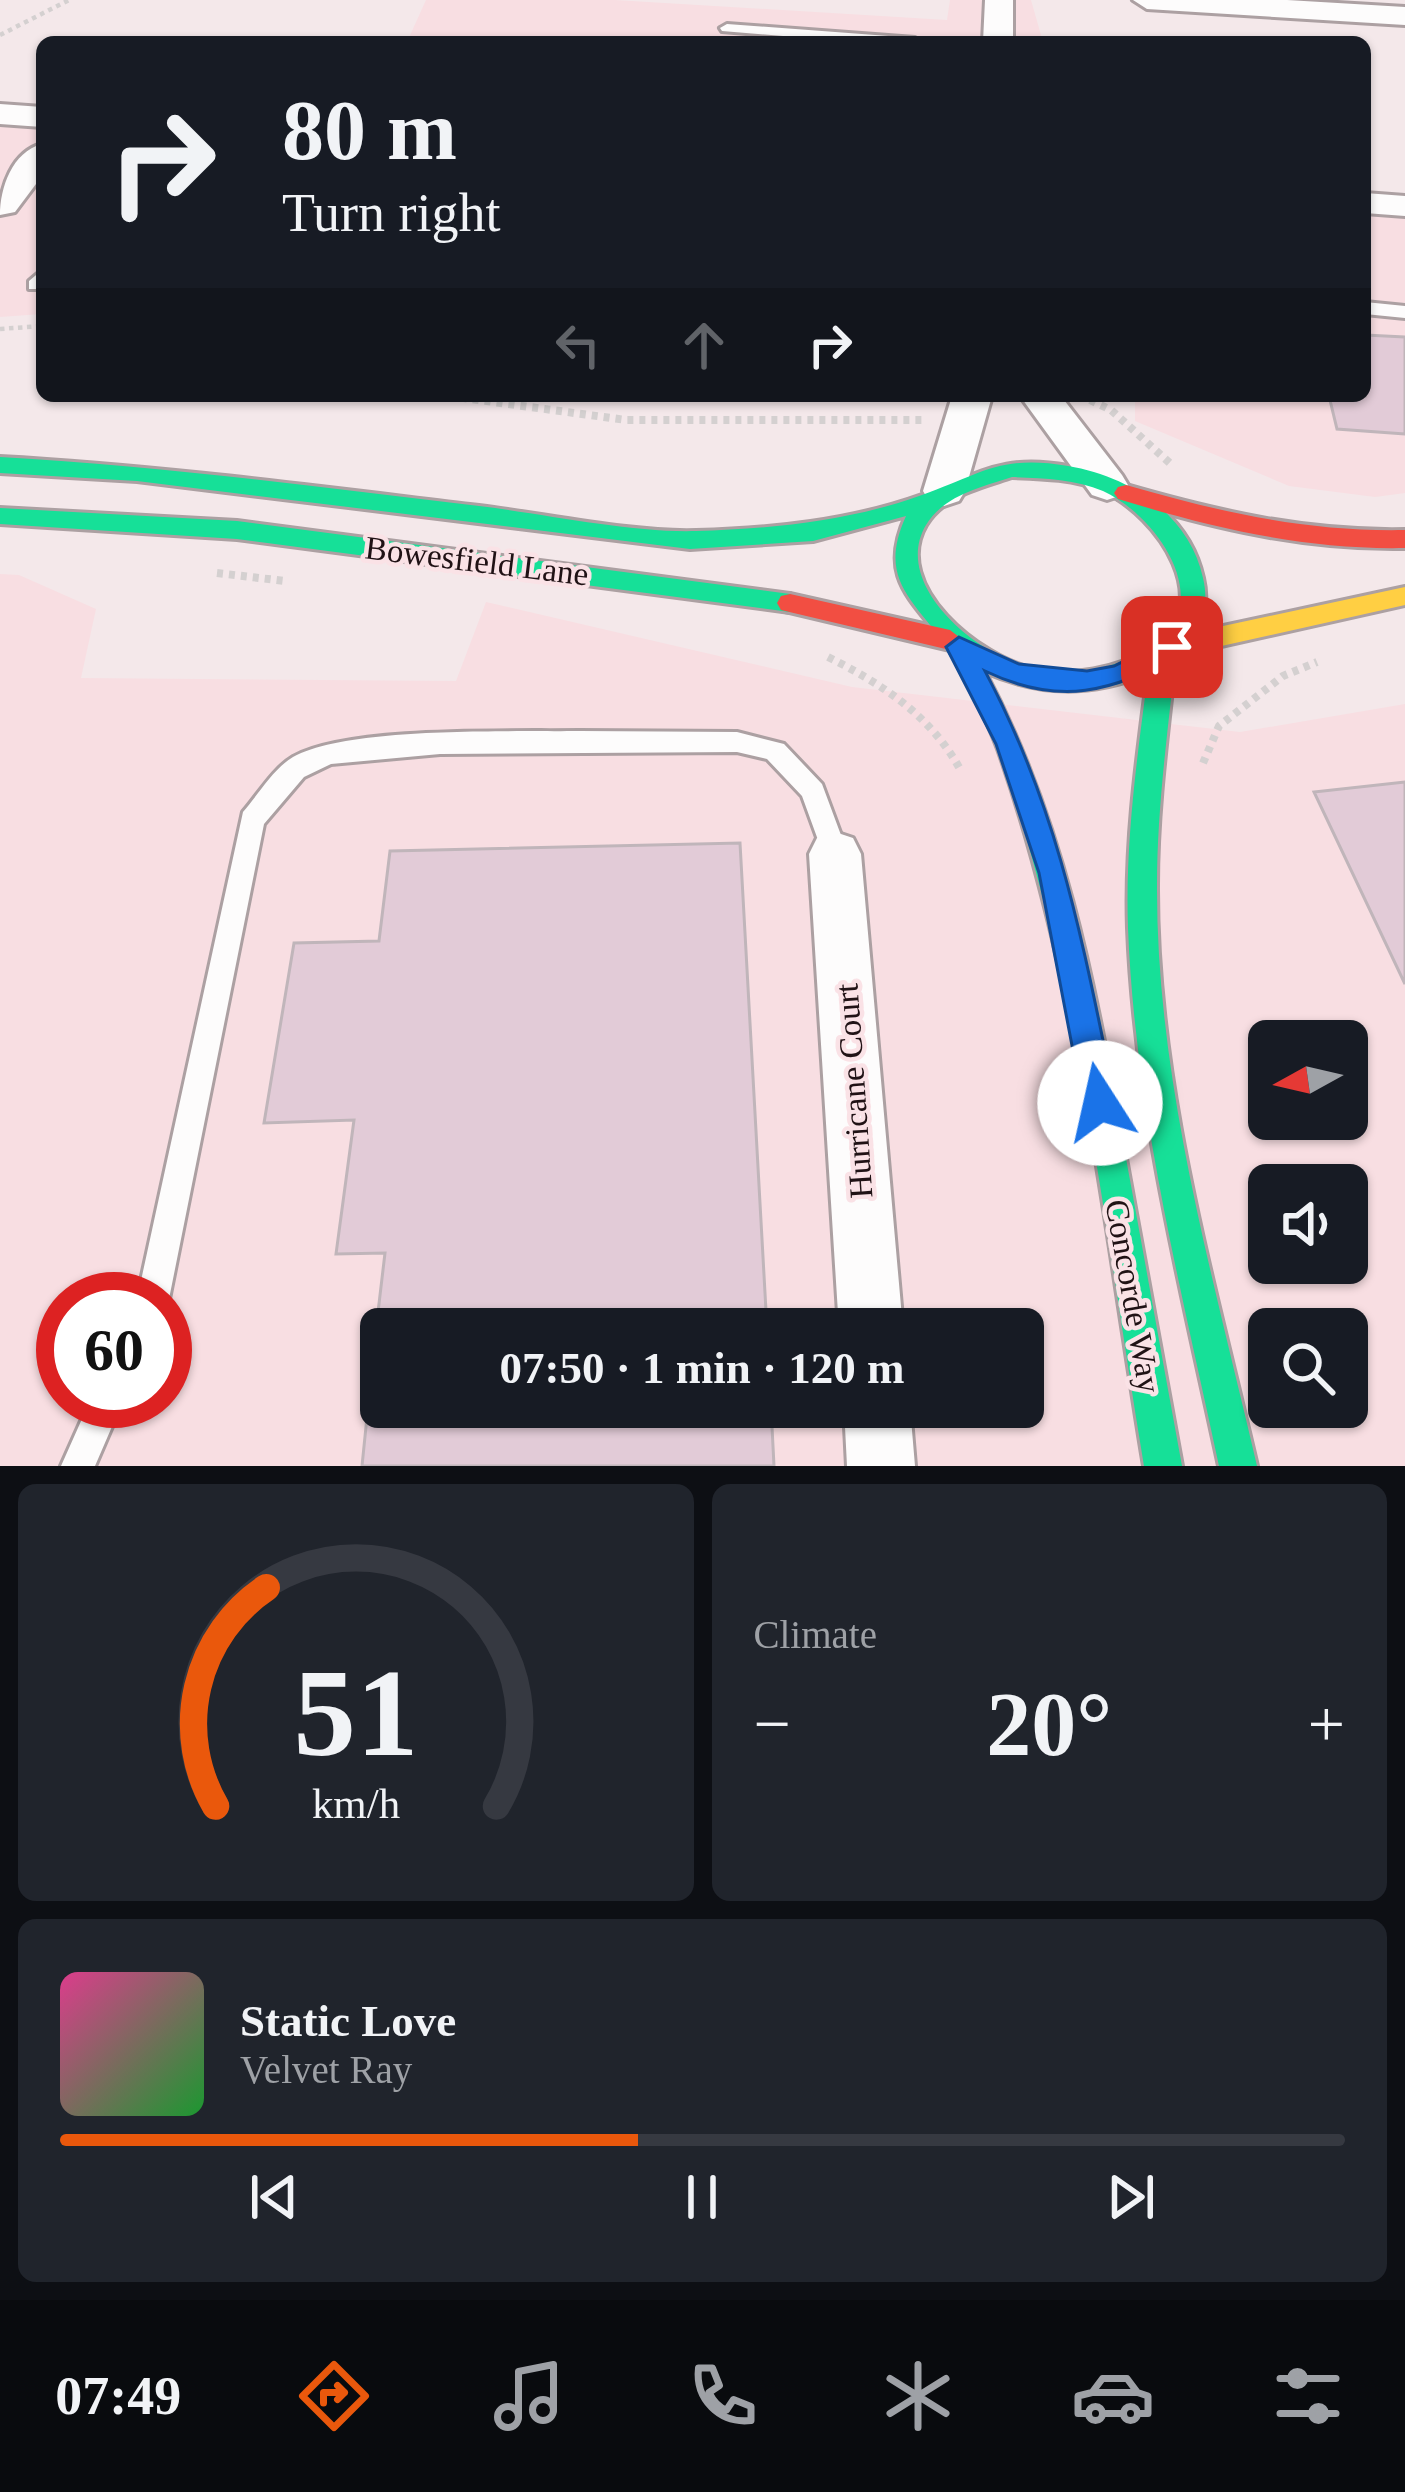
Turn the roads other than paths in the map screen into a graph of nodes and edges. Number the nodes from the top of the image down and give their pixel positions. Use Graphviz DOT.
graph roads {
  1 [pos="999,0"];
  2 [pos="1153,0"];
  3 [pos="1323,5"];
  4 [pos="1405,16"];
  5 [pos="727,28"];
  6 [pos="834,36"];
  7 [pos="998,36"];
  8 [pos="0,114"];
  9 [pos="36,117"];
  10 [pos="36,162"];
  11 [pos="1371,203"];
  12 [pos="3,205"];
  13 [pos="1405,206"];
  14 [pos="1371,309"];
  15 [pos="1405,312"];
  16 [pos="970,402"];
  17 [pos="1045,402"];
  18 [pos="0,465"];
  19 [pos="1116,489"];
  20 [pos="938,496"];
  21 [pos="0,516"];
  22 [pos="1405,539"];
  23 [pos="1405,596"];
  24 [pos="954,644"];
  25 [pos="1168,651"];
  26 [pos="835,854"];
  27 [pos="159,1272"];
  28 [pos="869,1308"];
  29 [pos="95,1428"];
  30 [pos="878,1428"];
  31 [pos="78,1466"];
  32 [pos="881,1466"];
  33 [pos="1163,1466"];
  34 [pos="1238,1466"];
  1 -- 7 [label="street"];
  2 -- 3 [label="street"];
  3 -- 4 [label="street"];
  5 -- 6 [label="lane"];
  8 -- 9 [label="street"];
  10 -- 12 [label="street"];
  11 -- 13 [label="street"];
  14 -- 15 [label="lane"];
  16 -- 20 [label="street"];
  17 -- 19 [label="street"];
  18 -- 20 [label="main road, Bowesfield Lane"];
  19 -- 20 [label="main road"];
  19 -- 22 [label="main road"];
  19 -- 25 [label="main road"];
  20 -- 24 [label="main road"];
  21 -- 24 [label="main road, Bowesfield Lane"];
  23 -- 25 [label="main road"];
  24 -- 25 [label="main road"];
  24 -- 33 [label="main road, Concorde Way"];
  25 -- 34 [label="main road, Concorde Way"];
  26 -- 27 [label="lane"];
  26 -- 28 [label="street, Hurricane Court"];
  29 -- 31 [label="lane"];
  30 -- 32 [label="street"];
}
